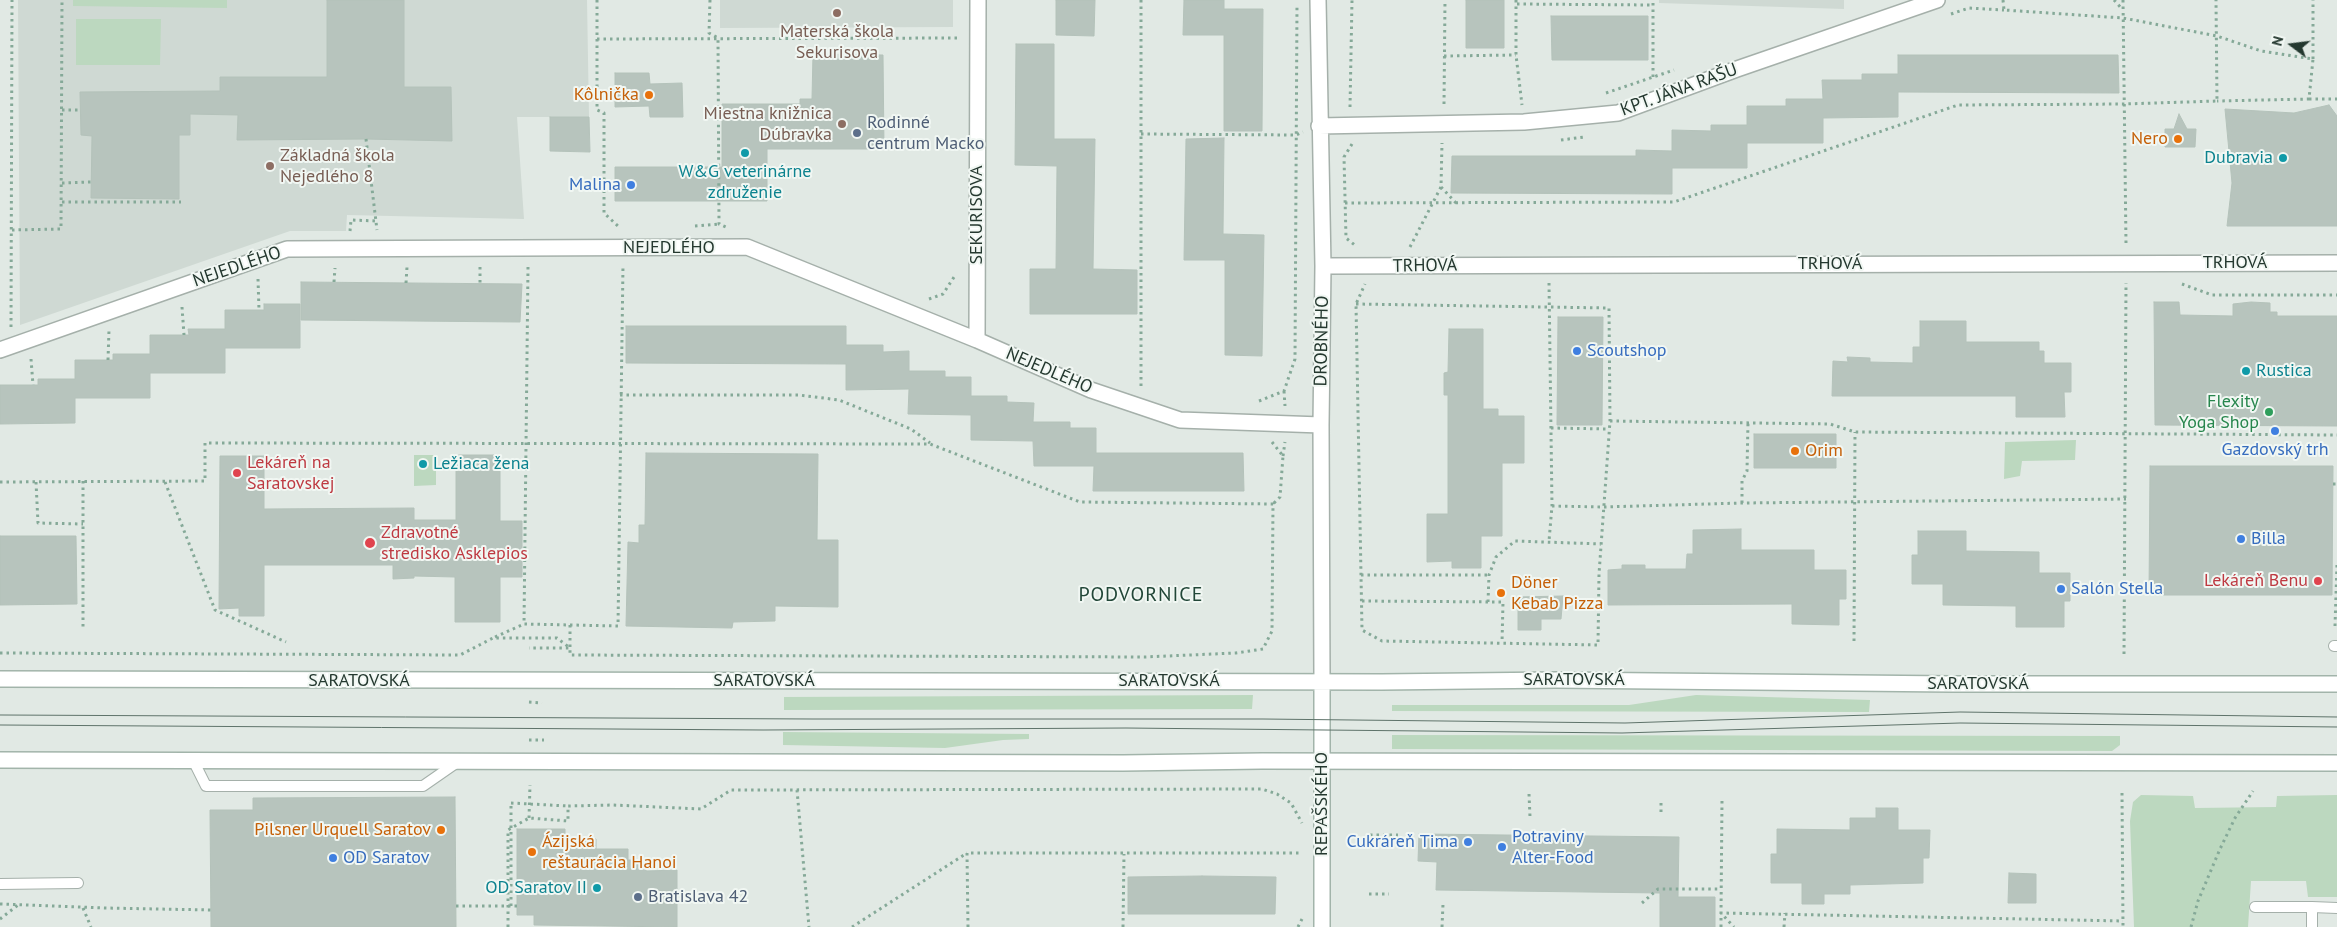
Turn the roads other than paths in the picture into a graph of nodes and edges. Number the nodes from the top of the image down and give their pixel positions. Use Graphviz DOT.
graph roads {
  1 [pos="978,0"];
  2 [pos="1318,0"];
  3 [pos="1937,0"];
  4 [pos="1320,126"];
  5 [pos="2337,263"];
  6 [pos="1323,266"];
  7 [pos="976,340"];
  8 [pos="5,348"];
  9 [pos="1321,425"];
  10 [pos="0,679"];
  11 [pos="1322,682"];
  12 [pos="2337,684"];
  13 [pos="0,760"];
  14 [pos="193,760"];
  15 [pos="460,760"];
  16 [pos="1322,762"];
  17 [pos="2337,763"];
  18 [pos="78,883"];
  19 [pos="0,884"];
  20 [pos="2255,907"];
  21 [pos="2312,908"];
  22 [pos="2337,908"];
  23 [pos="1322,927"];
  24 [pos="2312,927"];
  1 -- 7 [label="main road, SEKURISOVA"];
  2 -- 4 [label="main road, DROBNÉHO"];
  3 -- 4 [label="main road, KPT. JÁNA RAŠU"];
  4 -- 6 [label="main road, DROBNÉHO"];
  5 -- 6 [label="main road, TRHOVÁ"];
  6 -- 9 [label="main road, DROBNÉHO"];
  7 -- 8 [label="main road, NEJEDLÉHO"];
  7 -- 9 [label="main road, NEJEDLÉHO"];
  9 -- 11 [label="main road, DROBNÉHO"];
  10 -- 11 [label="main road, SARATOVSKÁ"];
  11 -- 12 [label="main road, SARATOVSKÁ"];
  11 -- 16 [label="main road, REPAŠSKÉHO"];
  13 -- 14 [label="main road"];
  14 -- 15 [label="main road"];
  14 -- 15 [label="lane"];
  15 -- 16 [label="main road"];
  16 -- 17 [label="main road"];
  16 -- 23 [label="main road, REPAŠSKÉHO"];
  18 -- 19 [label="lane"];
  20 -- 21 [label="lane"];
  21 -- 22 [label="lane"];
  21 -- 24 [label="lane"];
}
